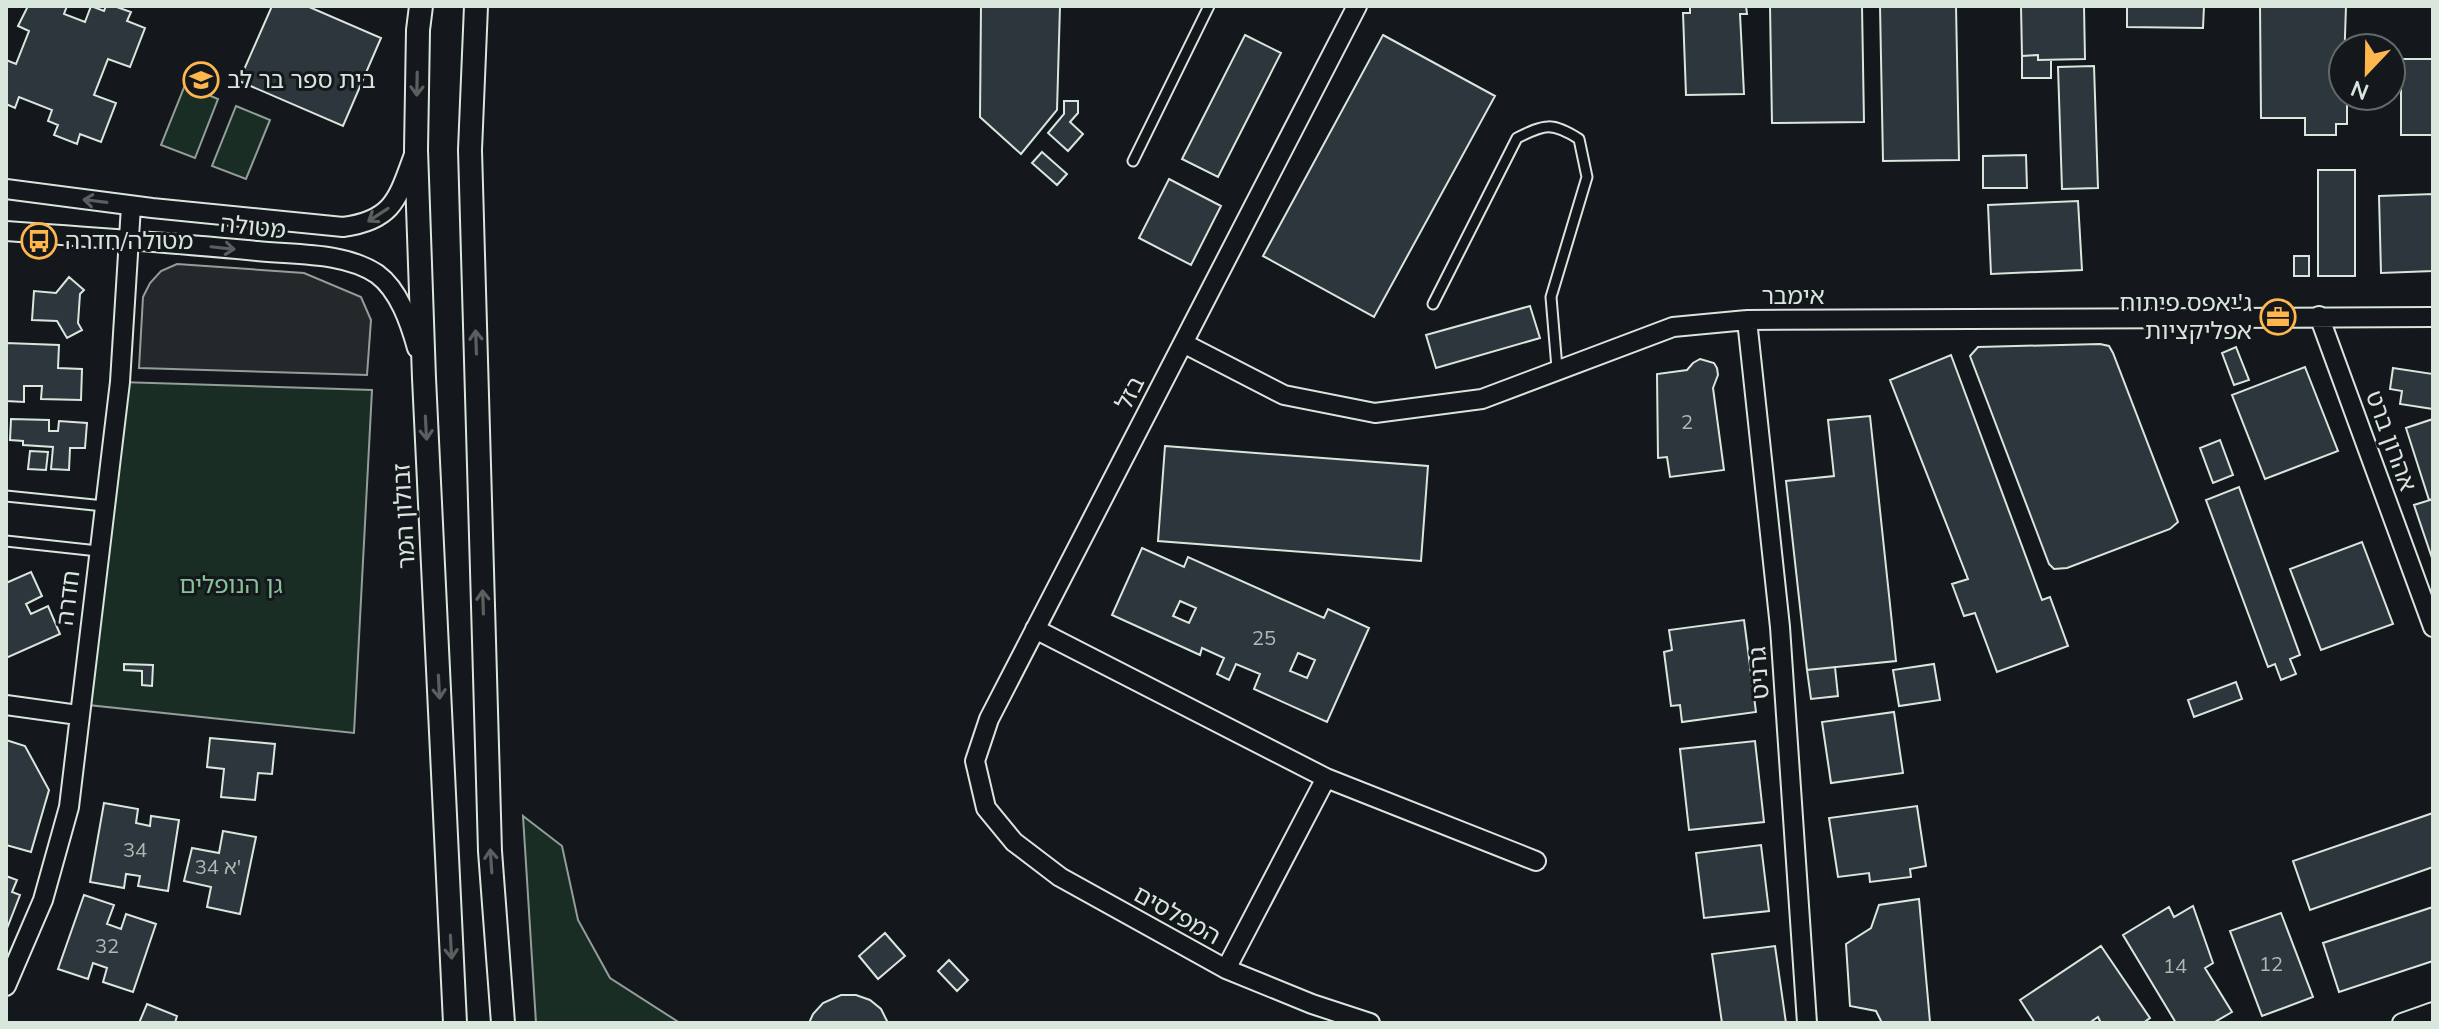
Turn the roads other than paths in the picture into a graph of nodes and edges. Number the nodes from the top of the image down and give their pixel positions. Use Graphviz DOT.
graph roads {
  1 [pos="421,6"];
  2 [pos="476,6"];
  3 [pos="1209,6"];
  4 [pos="1357,6"];
  5 [pos="416,150"];
  6 [pos="1133,161"];
  7 [pos="6,189"];
  8 [pos="131,206"];
  9 [pos="6,231"];
  10 [pos="129,240"];
  11 [pos="1433,304"];
  12 [pos="2319,316"];
  13 [pos="2433,317"];
  14 [pos="1747,320"];
  15 [pos="1183,343"];
  16 [pos="1557,368"];
  17 [pos="424,378"];
  18 [pos="6,496"];
  19 [pos="104,506"];
  20 [pos="6,541"];
  21 [pos="98,551"];
  22 [pos="2433,627"];
  23 [pos="1035,629"];
  24 [pos="6,705"];
  25 [pos="78,715"];
  26 [pos="1326,778"];
  27 [pos="986,808"];
  28 [pos="1536,861"];
  29 [pos="1226,969"];
  30 [pos="6,986"];
  31 [pos="2433,1012"];
  32 [pos="455,1023"];
  33 [pos="503,1023"];
  34 [pos="1370,1023"];
  35 [pos="1807,1023"];
  36 [pos="2402,1023"];
  1 -- 5 [label="street, זבולון המר, one-way"];
  33 -- 2 [label="street, one-way"];
  3 -- 6 [label="lane"];
  4 -- 15 [label="street, בזל"];
  5 -- 8 [label="street, מטולה, one-way"];
  5 -- 17 [label="street, זבולון המר"];
  8 -- 7 [label="street, מטולה, one-way"];
  8 -- 10 [label="street, חדרה"];
  9 -- 10 [label="street, מטולה"];
  10 -- 17 [label="street, מטולה, one-way"];
  10 -- 19 [label="street, חדרה"];
  11 -- 16 [label="lane"];
  12 -- 13 [label="street, אימבר"];
  12 -- 14 [label="street, אימבר"];
  12 -- 22 [label="street, אהרון ברט"];
  14 -- 16 [label="street, אימבר"];
  14 -- 35 [label="street, גרניט"];
  15 -- 16 [label="street, אימבר"];
  15 -- 23 [label="street, בזל"];
  17 -- 32 [label="street, זבולון המר, one-way"];
  18 -- 19 [label="lane"];
  19 -- 21 [label="street, חדרה"];
  20 -- 21 [label="lane"];
  21 -- 25 [label="street, חדרה"];
  23 -- 26 [label="street"];
  23 -- 27 [label="street, בזל"];
  24 -- 25 [label="street"];
  25 -- 30 [label="street, חדרה"];
  26 -- 28 [label="street"];
  26 -- 29 [label="street"];
  27 -- 29 [label="street, המפלסים"];
  29 -- 34 [label="street, המפלסים"];
  31 -- 36 [label="street"];
}
